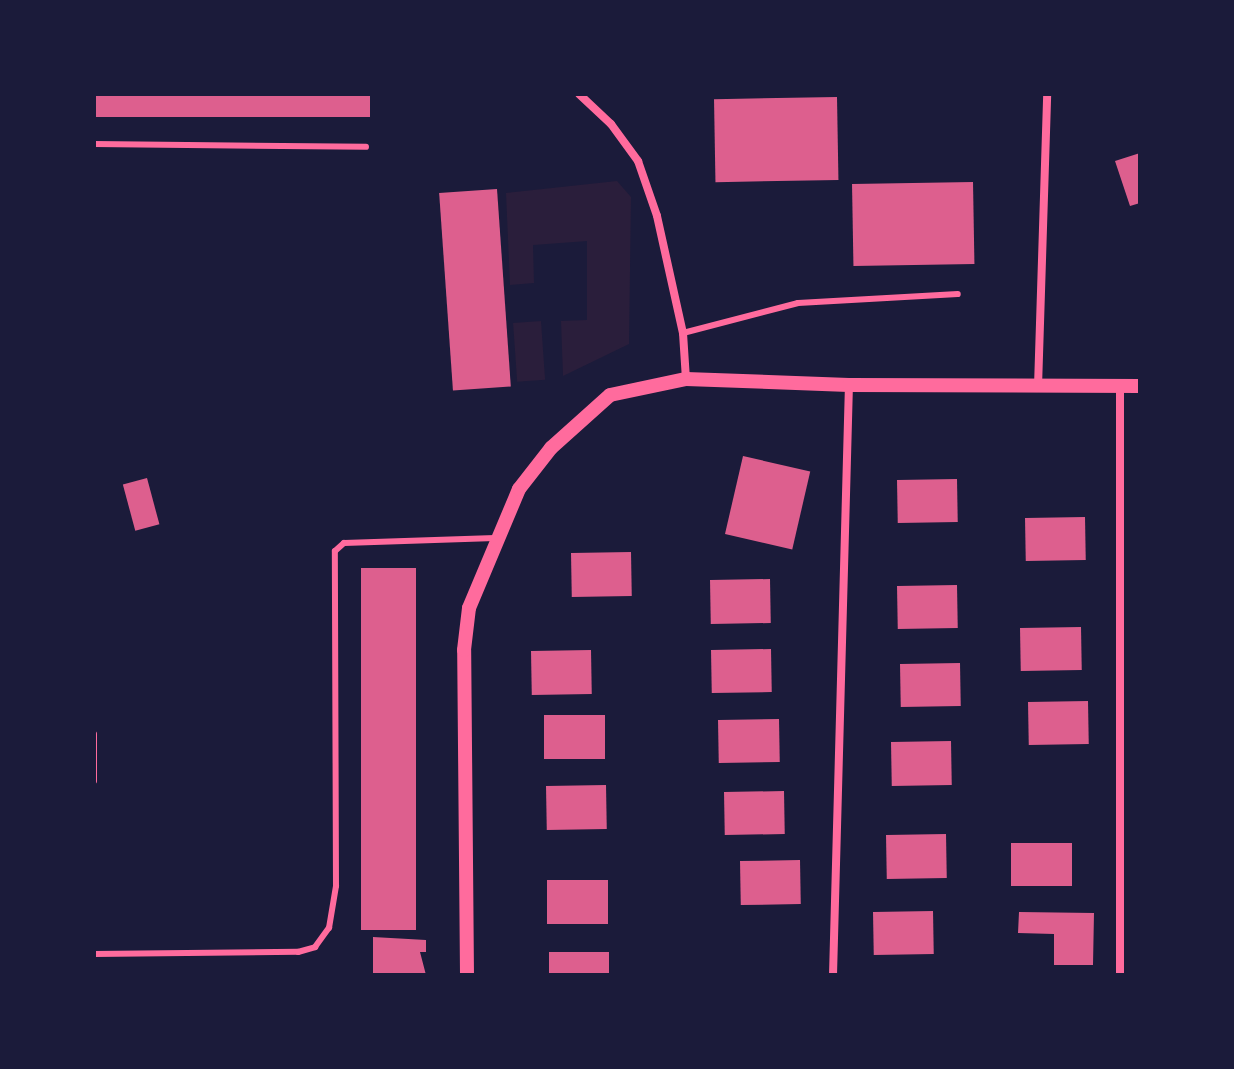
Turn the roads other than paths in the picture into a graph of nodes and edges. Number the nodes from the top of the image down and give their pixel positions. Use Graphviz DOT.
graph roads {
  1 [pos="579,94"];
  2 [pos="1047,94"];
  3 [pos="94,144"];
  4 [pos="366,147"];
  5 [pos="958,294"];
  6 [pos="683,333"];
  7 [pos="686,379"];
  8 [pos="849,385"];
  9 [pos="1120,386"];
  10 [pos="1140,386"];
  11 [pos="1038,387"];
  12 [pos="495,538"];
  13 [pos="94,734"];
  14 [pos="94,781"];
  15 [pos="94,954"];
  16 [pos="467,975"];
  17 [pos="833,975"];
  18 [pos="1120,975"];
  1 -- 6 [label="street"];
  2 -- 11 [label="street"];
  3 -- 4 [label="lane"];
  5 -- 6 [label="lane"];
  6 -- 7 [label="street"];
  7 -- 8 [label="street"];
  7 -- 12 [label="street"];
  8 -- 11 [label="street"];
  8 -- 17 [label="street"];
  9 -- 10 [label="street"];
  9 -- 11 [label="street"];
  9 -- 18 [label="street"];
  12 -- 15 [label="lane"];
  12 -- 16 [label="street"];
  13 -- 14 [label="lane"];
}
